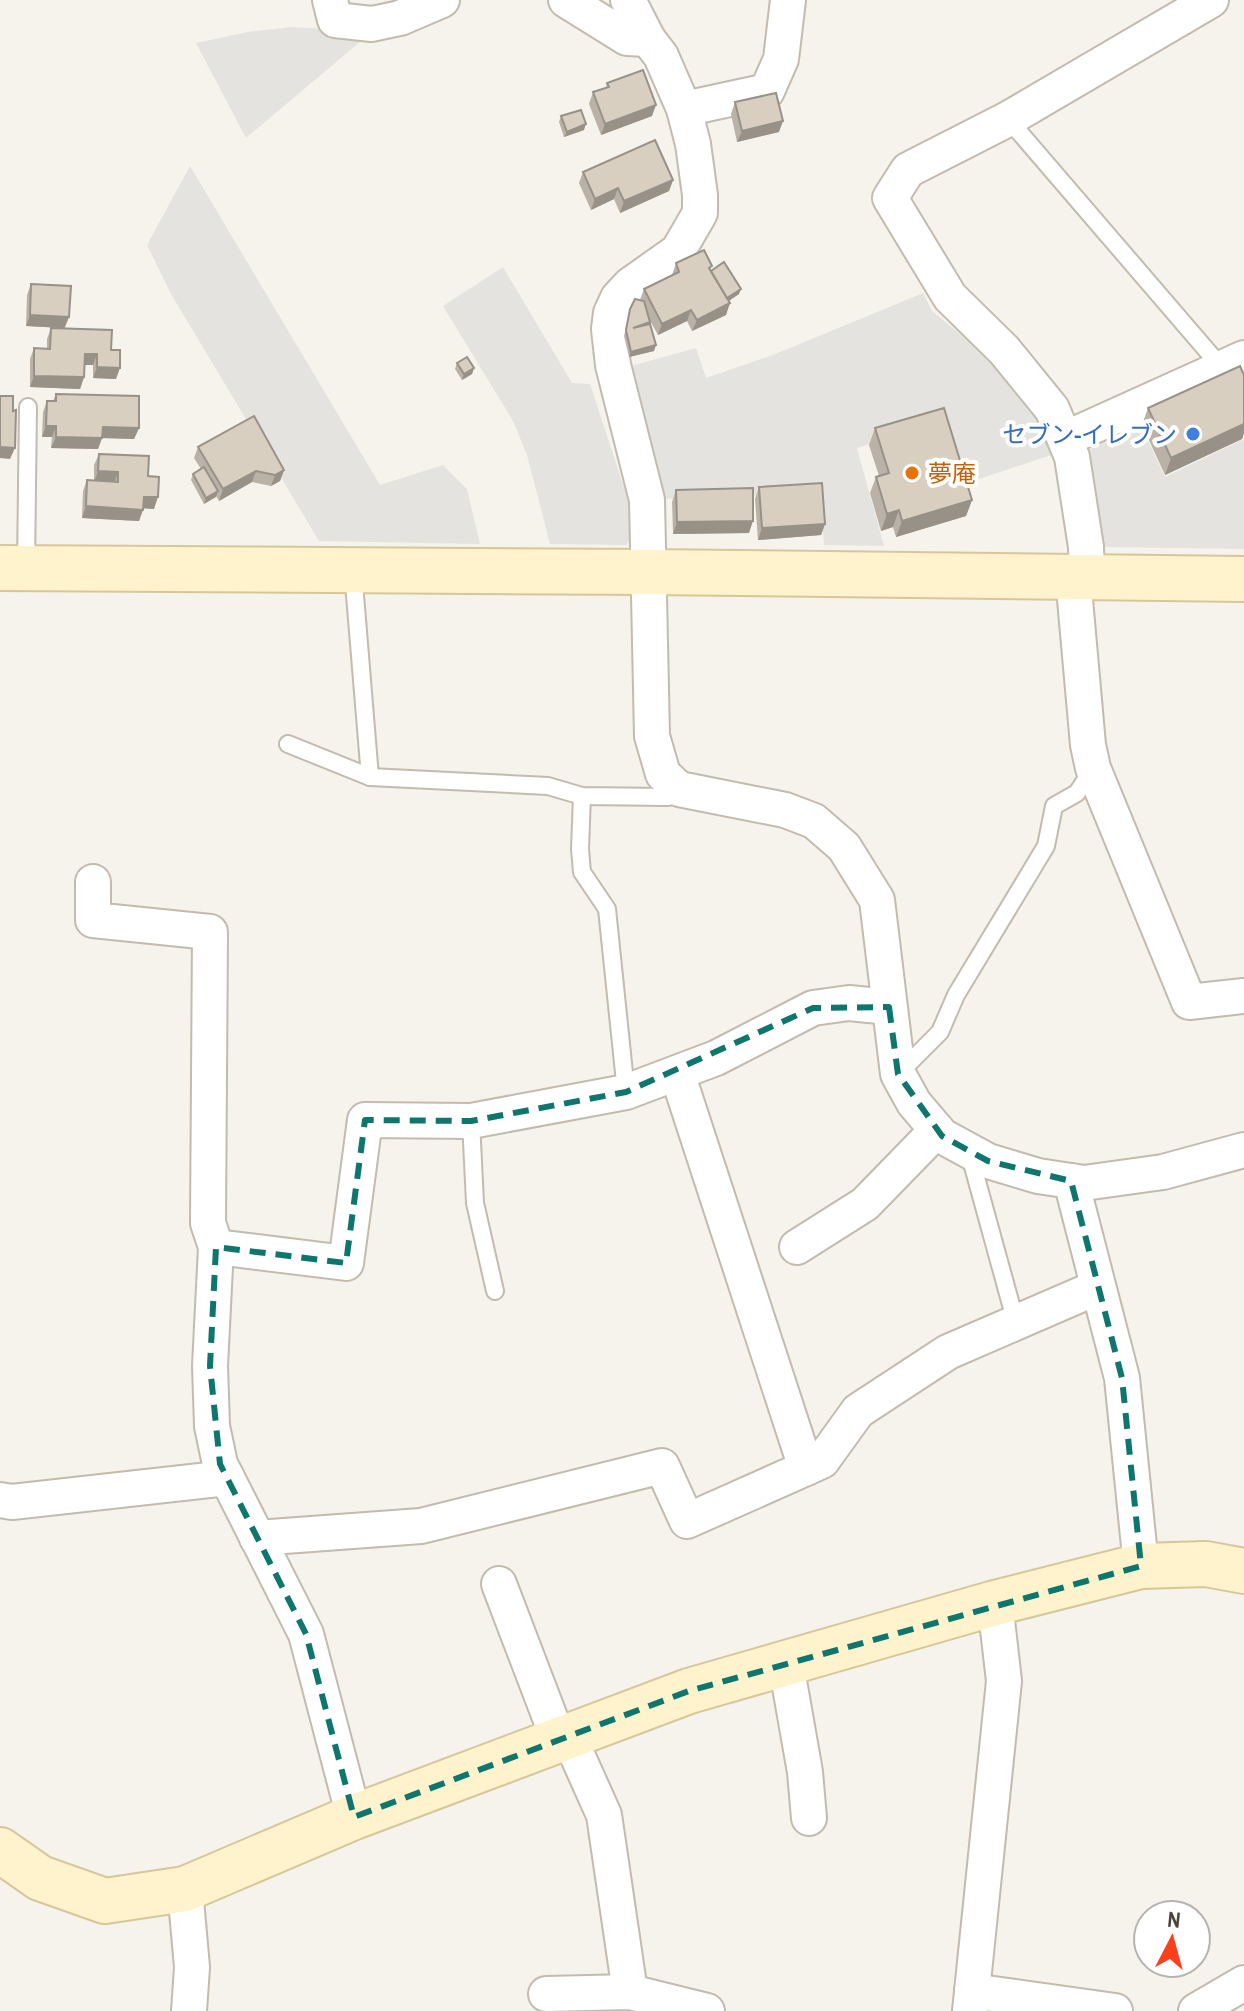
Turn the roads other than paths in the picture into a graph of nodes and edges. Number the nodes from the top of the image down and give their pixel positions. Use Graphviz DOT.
graph roads {
  1 [pos="330,0"];
  2 [pos="442,0"];
  3 [pos="566,0"];
  4 [pos="628,0"];
  5 [pos="788,0"];
  6 [pos="1211,0"];
  7 [pos="648,39"];
  8 [pos="684,109"];
  9 [pos="1008,119"];
  10 [pos="1233,363"];
  11 [pos="28,407"];
  12 [pos="1067,438"];
  13 [pos="13,568"];
  14 [pos="353,570"];
  15 [pos="648,572"];
  16 [pos="1080,577"];
  17 [pos="1244,579"];
  18 [pos="288,744"];
  19 [pos="1093,768"];
  20 [pos="370,777"];
  21 [pos="679,789"];
  22 [pos="582,796"];
  23 [pos="93,882"];
  24 [pos="1244,996"];
  25 [pos="889,1007"];
  26 [pos="677,1073"];
  27 [pos="898,1074"];
  28 [pos="626,1092"];
  29 [pos="471,1121"];
  30 [pos="937,1130"];
  31 [pos="1244,1150"];
  32 [pos="969,1151"];
  33 [pos="1071,1181"];
  34 [pos="216,1247"];
  35 [pos="797,1247"];
  36 [pos="1098,1287"];
  37 [pos="495,1291"];
  38 [pos="1016,1323"];
  39 [pos="806,1468"];
  40 [pos="227,1478"];
  41 [pos="0,1500"];
  42 [pos="257,1538"];
  43 [pos="1141,1566"];
  44 [pos="1244,1571"];
  45 [pos="499,1584"];
  46 [pos="995,1603"];
  47 [pos="786,1664"];
  48 [pos="564,1739"];
  49 [pos="354,1817"];
  50 [pos="809,1818"];
  51 [pos="0,1850"];
  52 [pos="185,1889"];
  53 [pos="1244,1983"];
  54 [pos="630,1992"];
  55 [pos="546,1994"];
  56 [pos="968,2006"];
  57 [pos="189,2011"];
  58 [pos="707,2011"];
  59 [pos="1115,2011"];
  60 [pos="1196,2011"];
  1 -- 2 [label="street"];
  3 -- 7 [label="street"];
  4 -- 7 [label="street"];
  5 -- 8 [label="street"];
  6 -- 9 [label="street"];
  7 -- 8 [label="street"];
  8 -- 15 [label="street"];
  9 -- 10 [label="lane"];
  9 -- 12 [label="street"];
  10 -- 12 [label="street"];
  11 -- 13 [label="lane"];
  12 -- 16 [label="street"];
  13 -- 14 [label="street"];
  14 -- 15 [label="street"];
  14 -- 20 [label="lane"];
  15 -- 16 [label="street"];
  15 -- 21 [label="street"];
  16 -- 17 [label="street"];
  16 -- 19 [label="street"];
  18 -- 20 [label="lane"];
  19 -- 24 [label="street"];
  19 -- 27 [label="lane"];
  20 -- 22 [label="lane"];
  21 -- 22 [label="lane"];
  21 -- 25 [label="street"];
  22 -- 28 [label="lane"];
  23 -- 34 [label="street"];
  25 -- 26 [label="street"];
  25 -- 27 [label="street"];
  26 -- 28 [label="street"];
  26 -- 39 [label="street"];
  27 -- 30 [label="street"];
  28 -- 29 [label="street"];
  29 -- 34 [label="street"];
  29 -- 37 [label="lane"];
  30 -- 32 [label="street"];
  30 -- 35 [label="street"];
  31 -- 33 [label="street"];
  32 -- 33 [label="street"];
  32 -- 38 [label="lane"];
  33 -- 36 [label="street"];
  34 -- 40 [label="street"];
  36 -- 38 [label="street"];
  36 -- 43 [label="street"];
  38 -- 39 [label="street"];
  39 -- 42 [label="street"];
  40 -- 41 [label="street"];
  40 -- 42 [label="street"];
  42 -- 49 [label="street"];
  43 -- 44 [label="street"];
  43 -- 46 [label="street"];
  45 -- 48 [label="street"];
  46 -- 47 [label="street"];
  46 -- 56 [label="street"];
  47 -- 48 [label="street"];
  47 -- 50 [label="street"];
  48 -- 49 [label="street"];
  48 -- 54 [label="street"];
  49 -- 52 [label="street"];
  51 -- 52 [label="street"];
  52 -- 57 [label="street"];
  53 -- 60 [label="street"];
  54 -- 55 [label="street"];
  54 -- 58 [label="street"];
  56 -- 59 [label="street"];
}
